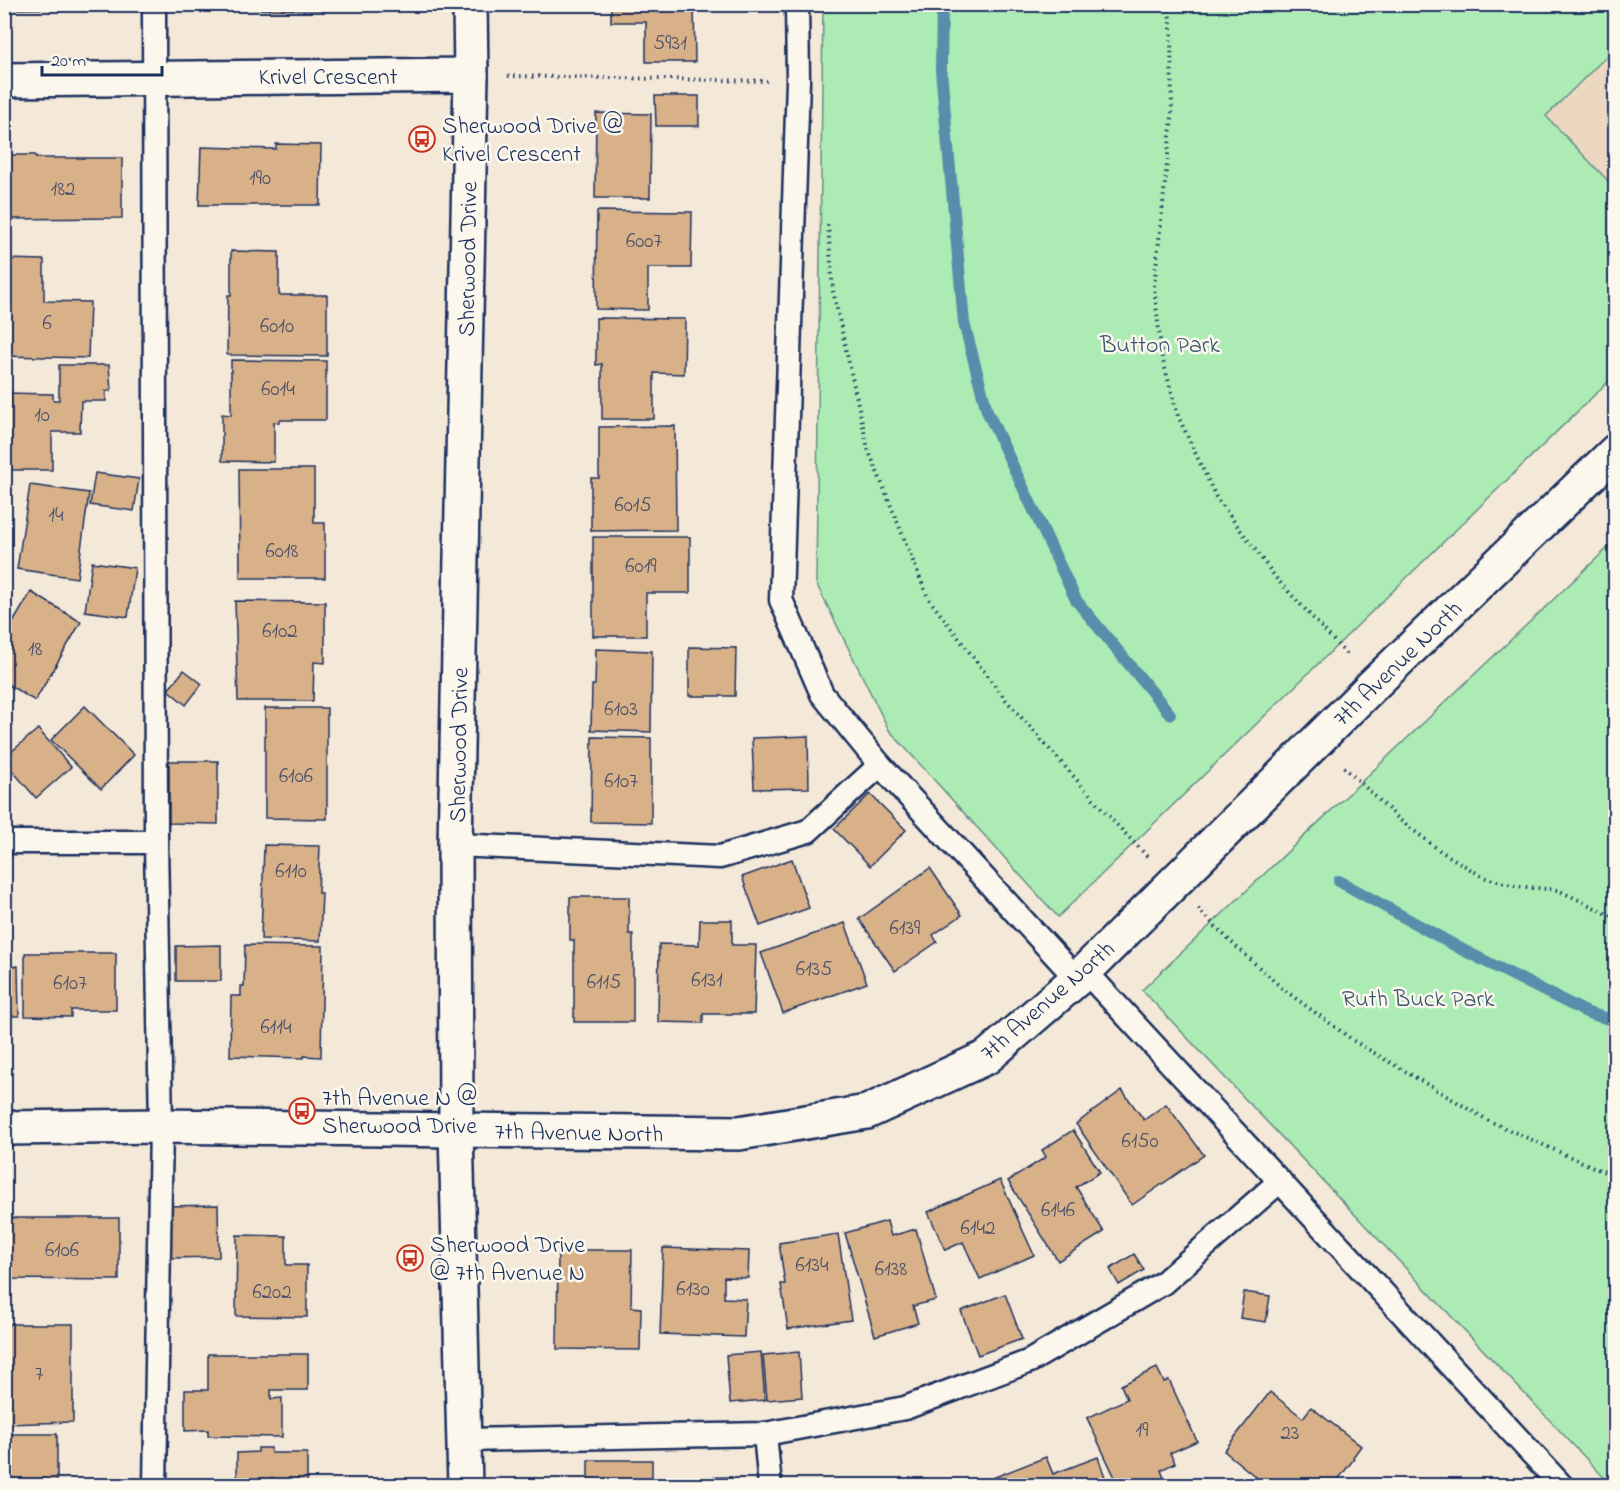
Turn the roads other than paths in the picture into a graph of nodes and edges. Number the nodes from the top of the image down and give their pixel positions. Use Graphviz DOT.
graph roads {
  1 [pos="154,4"];
  2 [pos="470,4"];
  3 [pos="797,4"];
  4 [pos="471,75"];
  5 [pos="154,77"];
  6 [pos="4,80"];
  7 [pos="1616,452"];
  8 [pos="880,765"];
  9 [pos="4,842"];
  10 [pos="156,842"];
  11 [pos="455,845"];
  12 [pos="1081,975"];
  13 [pos="160,1126"];
  14 [pos="4,1128"];
  15 [pos="456,1131"];
  16 [pos="1280,1181"];
  17 [pos="765,1434"];
  18 [pos="462,1440"];
  19 [pos="155,1485"];
  20 [pos="465,1485"];
  21 [pos="770,1485"];
  22 [pos="1562,1485"];
  1 -- 5 [label="lane"];
  2 -- 4 [label="street, Sherwood Drive"];
  3 -- 8 [label="lane"];
  4 -- 5 [label="street, Krivel Crescent"];
  4 -- 11 [label="street, Sherwood Drive"];
  5 -- 6 [label="street, Krivel Crescent"];
  5 -- 10 [label="lane"];
  7 -- 12 [label="street, 7th Avenue North"];
  8 -- 11 [label="lane"];
  8 -- 12 [label="lane"];
  9 -- 10 [label="lane"];
  10 -- 13 [label="lane"];
  11 -- 15 [label="street, Sherwood Drive"];
  12 -- 15 [label="street, 7th Avenue North"];
  12 -- 16 [label="lane"];
  13 -- 14 [label="street, 7th Avenue North"];
  13 -- 15 [label="street, 7th Avenue North"];
  13 -- 19 [label="lane"];
  15 -- 18 [label="street, Sherwood Drive"];
  16 -- 17 [label="lane"];
  16 -- 22 [label="lane"];
  17 -- 18 [label="lane"];
  17 -- 21 [label="lane"];
  18 -- 20 [label="street, Sherwood Drive"];
}
